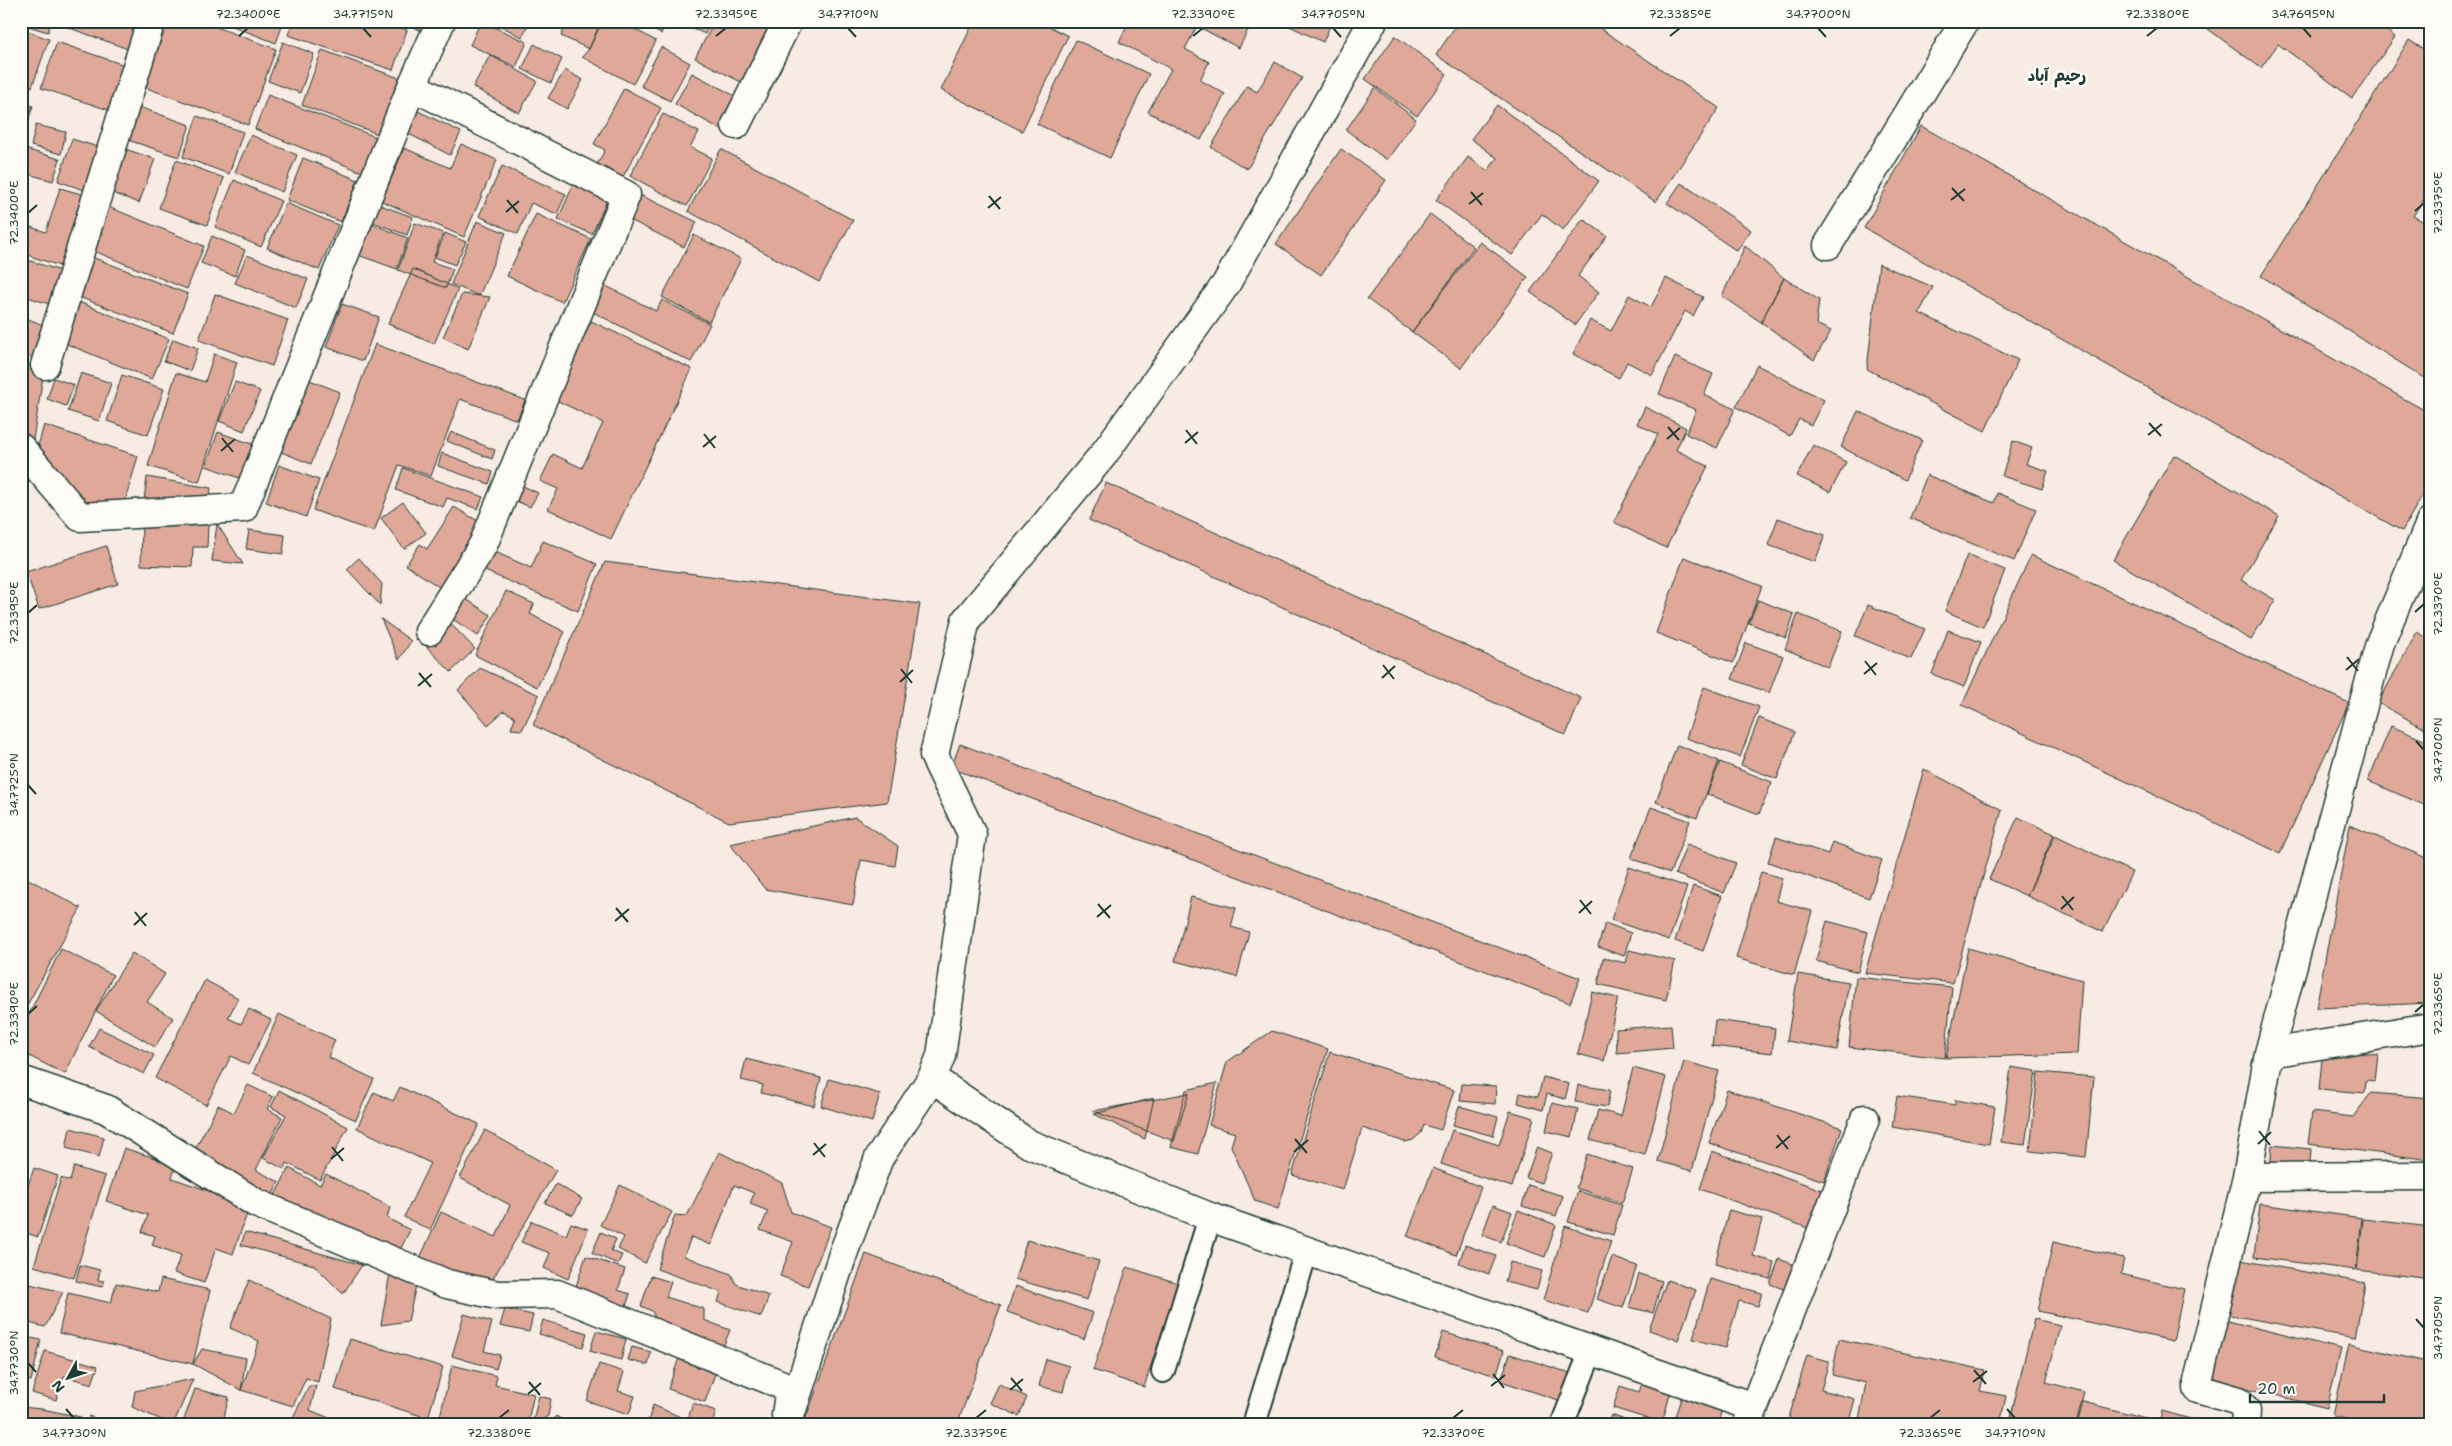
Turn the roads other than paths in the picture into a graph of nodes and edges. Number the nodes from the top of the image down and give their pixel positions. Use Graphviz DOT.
graph roads {
  1 [pos="151,21"];
  2 [pos="441,21"];
  3 [pos="788,21"];
  4 [pos="1373,21"];
  5 [pos="1965,21"];
  6 [pos="412,86"];
  7 [pos="736,125"];
  8 [pos="1828,245"];
  9 [pos="45,365"];
  10 [pos="21,448"];
  11 [pos="2431,521"];
  12 [pos="429,631"];
  13 [pos="2431,1027"];
  14 [pos="2269,1053"];
  15 [pos="932,1078"];
  16 [pos="21,1080"];
  17 [pos="1864,1119"];
  18 [pos="2431,1176"];
  19 [pos="2247,1177"];
  20 [pos="1210,1217"];
  21 [pos="1306,1252"];
  22 [pos="1591,1351"];
  23 [pos="1163,1371"];
  24 [pos="1750,1416"];
  25 [pos="1256,1418"];
  26 [pos="786,1425"];
  27 [pos="1562,1425"];
  28 [pos="2245,1425"];
  1 -- 9 [label="street"];
  2 -- 6 [label="street"];
  3 -- 7 [label="street"];
  4 -- 15 [label="street"];
  5 -- 8 [label="street"];
  6 -- 10 [label="street"];
  6 -- 12 [label="street"];
  11 -- 14 [label="street"];
  13 -- 14 [label="street"];
  14 -- 19 [label="street"];
  15 -- 20 [label="street"];
  15 -- 26 [label="street"];
  16 -- 26 [label="street"];
  17 -- 24 [label="street"];
  18 -- 19 [label="street"];
  19 -- 28 [label="street"];
  20 -- 21 [label="street"];
  20 -- 23 [label="lane"];
  21 -- 22 [label="street"];
  21 -- 25 [label="lane"];
  22 -- 24 [label="street"];
  22 -- 27 [label="lane"];
}
